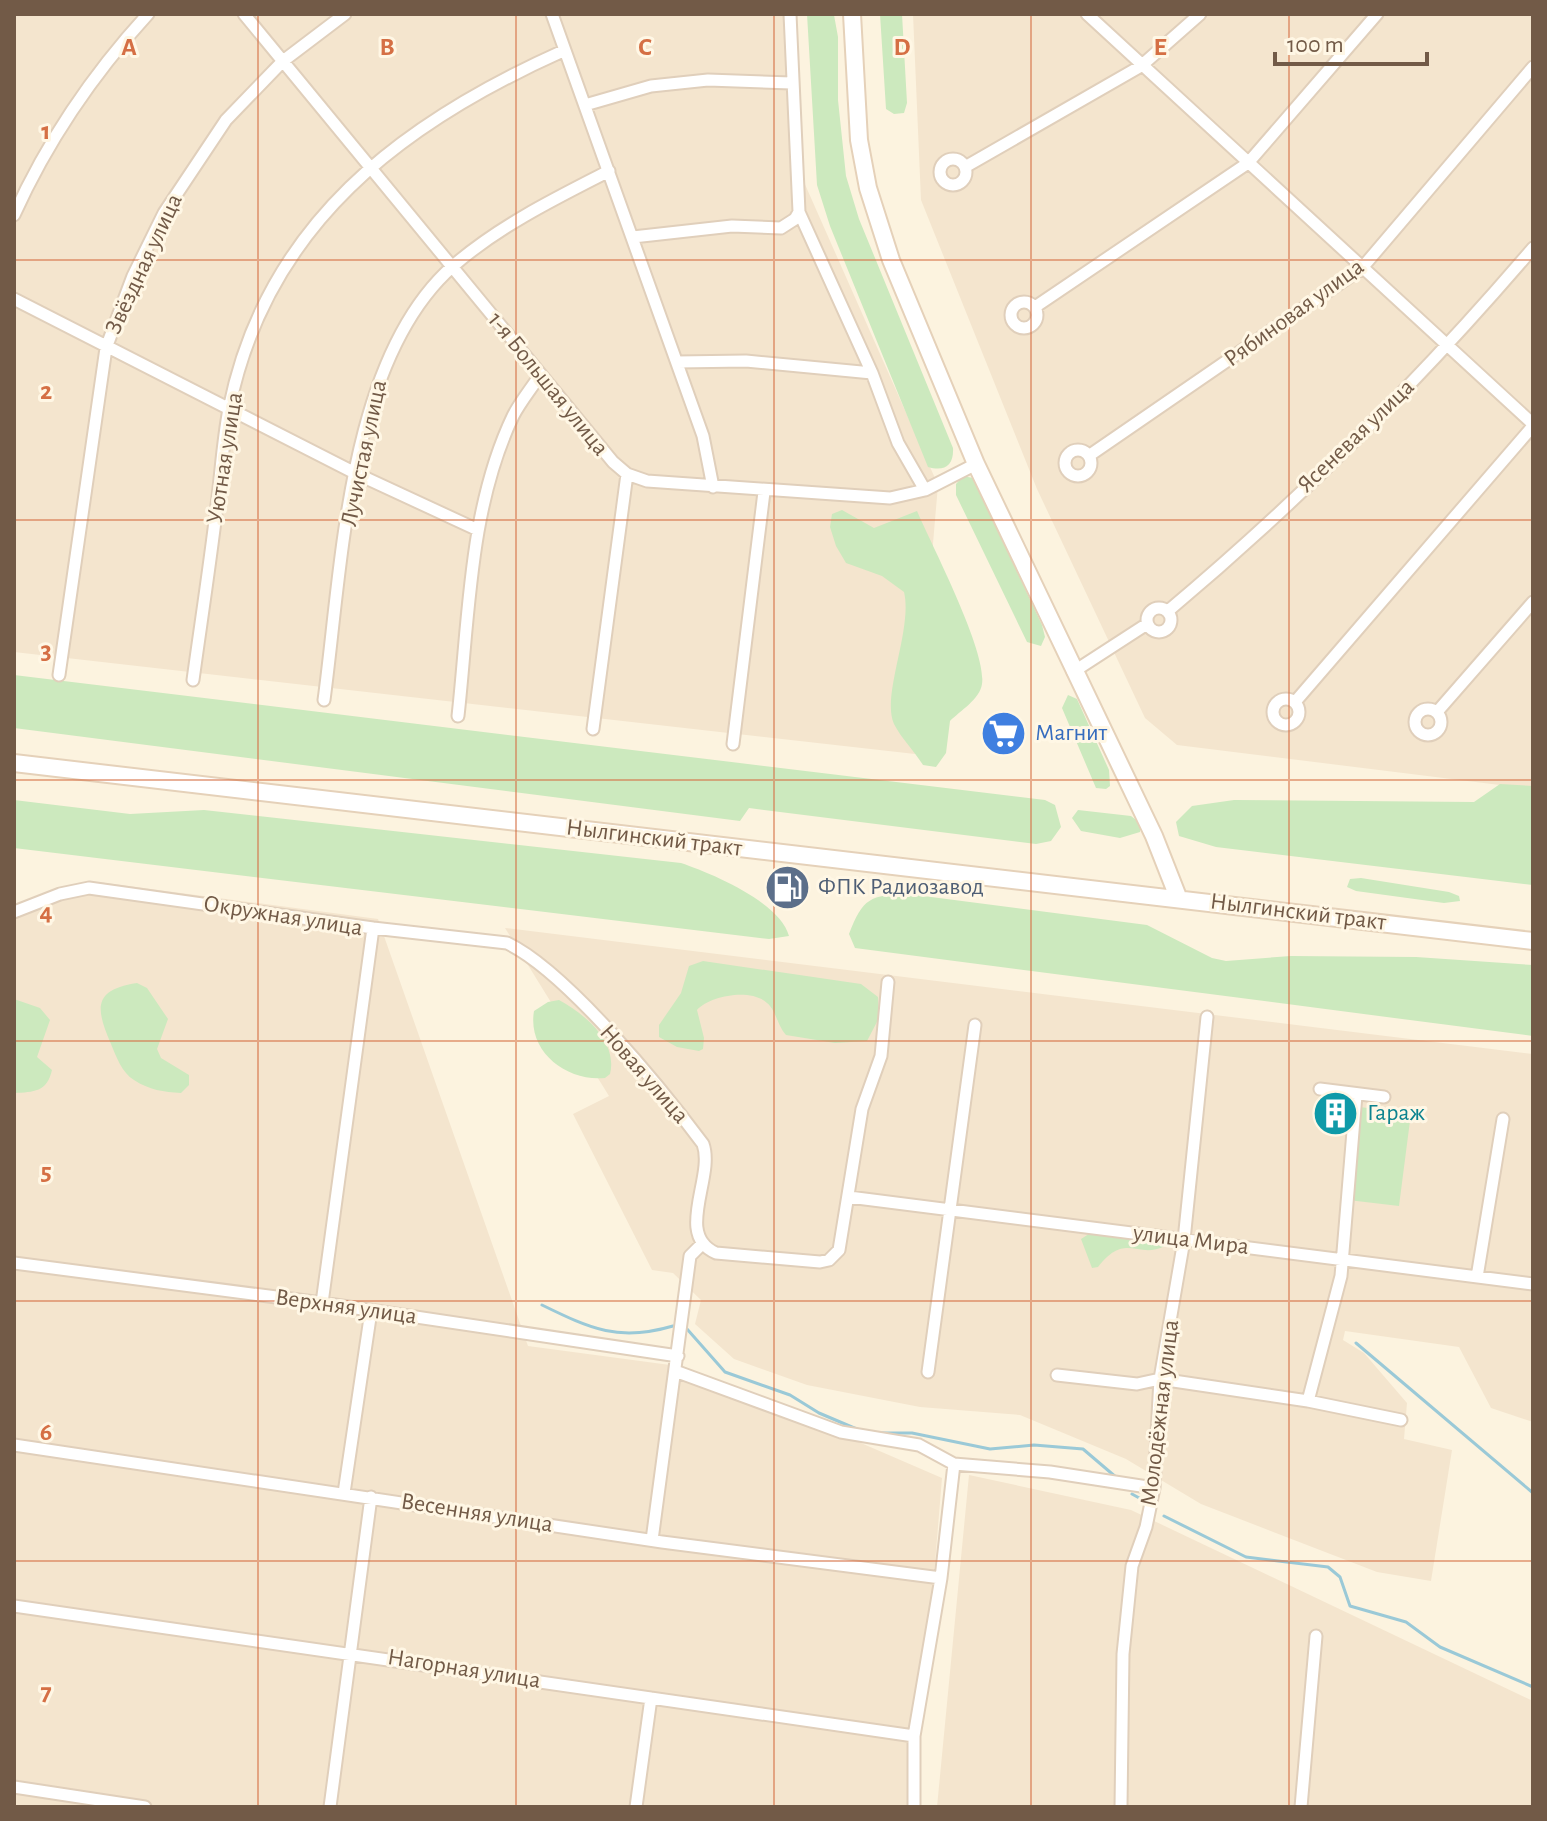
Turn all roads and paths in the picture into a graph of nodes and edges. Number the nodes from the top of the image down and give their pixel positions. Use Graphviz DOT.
graph roads {
  1 [pos="148,14"];
  2 [pos="244,14"];
  3 [pos="345,14"];
  4 [pos="552,14"];
  5 [pos="790,14"];
  6 [pos="852,14"];
  7 [pos="1087,14"];
  8 [pos="1200,14"];
  9 [pos="1377,14"];
  10 [pos="563,51"];
  11 [pos="283,61"];
  12 [pos="1141,66"];
  13 [pos="1533,67"];
  14 [pos="791,83"];
  15 [pos="585,105"];
  16 [pos="1248,163"];
  17 [pos="370,166"];
  18 [pos="968,166"];
  19 [pos="609,171"];
  20 [pos="799,212"];
  21 [pos="14,215"];
  22 [pos="633,237"];
  23 [pos="1533,248"];
  24 [pos="452,267"];
  25 [pos="1362,268"];
  26 [pos="14,299"];
  27 [pos="1035,307"];
  28 [pos="1448,347"];
  29 [pos="106,348"];
  30 [pos="677,362"];
  31 [pos="872,373"];
  32 [pos="540,375"];
  33 [pos="229,409"];
  34 [pos="1533,425"];
  35 [pos="1090,455"];
  36 [pos="976,464"];
  37 [pos="355,473"];
  38 [pos="627,474"];
  39 [pos="713,487"];
  40 [pos="925,490"];
  41 [pos="764,492"];
  42 [pos="478,530"];
  43 [pos="1533,602"];
  44 [pos="1168,611"];
  45 [pos="1147,624"];
  46 [pos="1073,672"];
  47 [pos="59,675"];
  48 [pos="193,680"];
  49 [pos="324,700"];
  50 [pos="1295,702"];
  51 [pos="1437,712"];
  52 [pos="458,716"];
  53 [pos="593,729"];
  54 [pos="733,744"];
  55 [pos="14,763"];
  56 [pos="1178,897"];
  57 [pos="14,912"];
  58 [pos="373,928"];
  59 [pos="1533,941"];
  60 [pos="888,982"];
  61 [pos="1207,1017"];
  62 [pos="975,1025"];
  63 [pos="1320,1089"];
  64 [pos="1356,1095"];
  65 [pos="1384,1097"];
  66 [pos="1503,1119"];
  67 [pos="849,1197"];
  68 [pos="952,1211"];
  69 [pos="1184,1240"];
  70 [pos="702,1244"];
  71 [pos="1341,1257"];
  72 [pos="14,1263"];
  73 [pos="1477,1277"];
  74 [pos="1533,1284"];
  75 [pos="322,1303"];
  76 [pos="371,1311"];
  77 [pos="678,1356"];
  78 [pos="675,1371"];
  79 [pos="928,1372"];
  80 [pos="1057,1375"];
  81 [pos="1160,1379"];
  82 [pos="1308,1401"];
  83 [pos="1401,1420"];
  84 [pos="14,1445"];
  85 [pos="954,1464"];
  86 [pos="1154,1488"];
  87 [pos="344,1493"];
  88 [pos="371,1497"];
  89 [pos="652,1540"];
  90 [pos="941,1578"];
  91 [pos="14,1606"];
  92 [pos="1316,1636"];
  93 [pos="351,1652"];
  94 [pos="651,1698"];
  95 [pos="914,1736"];
  96 [pos="14,1787"];
  97 [pos="145,1807"];
  98 [pos="330,1807"];
  99 [pos="636,1807"];
  100 [pos="914,1807"];
  101 [pos="1121,1807"];
  102 [pos="1301,1807"];
  1 -- 21 [label="street"];
  2 -- 11 [label="street, 1-я Большая улица"];
  3 -- 11 [label="street, Звёздная улица"];
  4 -- 10 [label="street"];
  5 -- 14 [label="street"];
  6 -- 36 [label="main road"];
  7 -- 12 [label="street"];
  8 -- 12 [label="street"];
  9 -- 16 [label="street"];
  10 -- 15 [label="street"];
  10 -- 17 [label="street, Уютная улица"];
  11 -- 17 [label="street, 1-я Большая улица"];
  11 -- 29 [label="street, Звёздная улица"];
  12 -- 16 [label="street"];
  12 -- 18 [label="street"];
  13 -- 25 [label="street, Рябиновая улица"];
  14 -- 15 [label="street"];
  14 -- 20 [label="street"];
  15 -- 19 [label="street"];
  16 -- 25 [label="street"];
  16 -- 27 [label="street"];
  17 -- 24 [label="street, 1-я Большая улица"];
  17 -- 33 [label="street, Уютная улица"];
  19 -- 22 [label="street"];
  19 -- 24 [label="street, Лучистая улица"];
  20 -- 22 [label="street"];
  20 -- 31 [label="street"];
  22 -- 30 [label="street"];
  23 -- 28 [label="street, Ясеневая улица"];
  24 -- 32 [label="street, 1-я Большая улица"];
  24 -- 37 [label="street, Лучистая улица"];
  25 -- 28 [label="street"];
  25 -- 35 [label="street, Рябиновая улица"];
  26 -- 29 [label="street"];
  28 -- 34 [label="street"];
  28 -- 44 [label="street, Ясеневая улица"];
  29 -- 33 [label="street"];
  29 -- 47 [label="street, Звёздная улица"];
  30 -- 31 [label="street"];
  30 -- 39 [label="street"];
  31 -- 40 [label="street"];
  32 -- 38 [label="street, 1-я Большая улица"];
  32 -- 42 [label="street"];
  33 -- 37 [label="street"];
  33 -- 48 [label="street, Уютная улица"];
  34 -- 50 [label="street"];
  36 -- 40 [label="street, 1-я Большая улица"];
  36 -- 46 [label="main road"];
  37 -- 42 [label="street"];
  37 -- 49 [label="street, Лучистая улица"];
  38 -- 39 [label="street, 1-я Большая улица"];
  38 -- 53 [label="street"];
  39 -- 41 [label="street, 1-я Большая улица"];
  40 -- 41 [label="street, 1-я Большая улица"];
  41 -- 54 [label="street"];
  42 -- 52 [label="street"];
  43 -- 51 [label="street"];
  44 -- 45 [label="street"];
  44 -- 45 [label="street"];
  45 -- 46 [label="street"];
  46 -- 56 [label="main road"];
  55 -- 56 [label="main road, Нылгинский тракт"];
  56 -- 59 [label="main road, Нылгинский тракт"];
  57 -- 58 [label="street, Окружная улица"];
  58 -- 70 [label="street, Новая улица"];
  58 -- 75 [label="street, Окружная улица"];
  60 -- 67 [label="street"];
  61 -- 69 [label="street, Молодёжная улица"];
  62 -- 68 [label="street"];
  63 -- 64 [label="street"];
  64 -- 65 [label="street"];
  64 -- 71 [label="street"];
  66 -- 73 [label="street"];
  67 -- 68 [label="street, улица Мира"];
  67 -- 70 [label="street"];
  68 -- 69 [label="street, улица Мира"];
  68 -- 79 [label="street"];
  69 -- 71 [label="street, улица Мира"];
  69 -- 81 [label="street, Молодёжная улица"];
  70 -- 77 [label="street"];
  71 -- 73 [label="street, улица Мира"];
  71 -- 82 [label="street"];
  72 -- 75 [label="street, Верхняя улица"];
  73 -- 74 [label="street, улица Мира"];
  75 -- 76 [label="street, Верхняя улица"];
  76 -- 77 [label="street, Верхняя улица"];
  76 -- 87 [label="street"];
  77 -- 78 [label="street"];
  78 -- 85 [label="street"];
  78 -- 89 [label="street"];
  80 -- 81 [label="street"];
  81 -- 82 [label="street"];
  81 -- 86 [label="street, Молодёжная улица"];
  82 -- 83 [label="street"];
  84 -- 87 [label="street, Весенняя улица"];
  85 -- 86 [label="street"];
  85 -- 90 [label="street"];
  86 -- 101 [label="street, Молодёжная улица"];
  87 -- 88 [label="street, Весенняя улица"];
  88 -- 89 [label="street, Весенняя улица"];
  88 -- 93 [label="street"];
  89 -- 90 [label="street, Весенняя улица"];
  90 -- 95 [label="street"];
  91 -- 93 [label="street, Нагорная улица"];
  92 -- 102 [label="street"];
  93 -- 94 [label="street, Нагорная улица"];
  93 -- 98 [label="street"];
  94 -- 95 [label="street, Нагорная улица"];
  94 -- 99 [label="street"];
  95 -- 100 [label="street"];
  96 -- 97 [label="street"];
}
